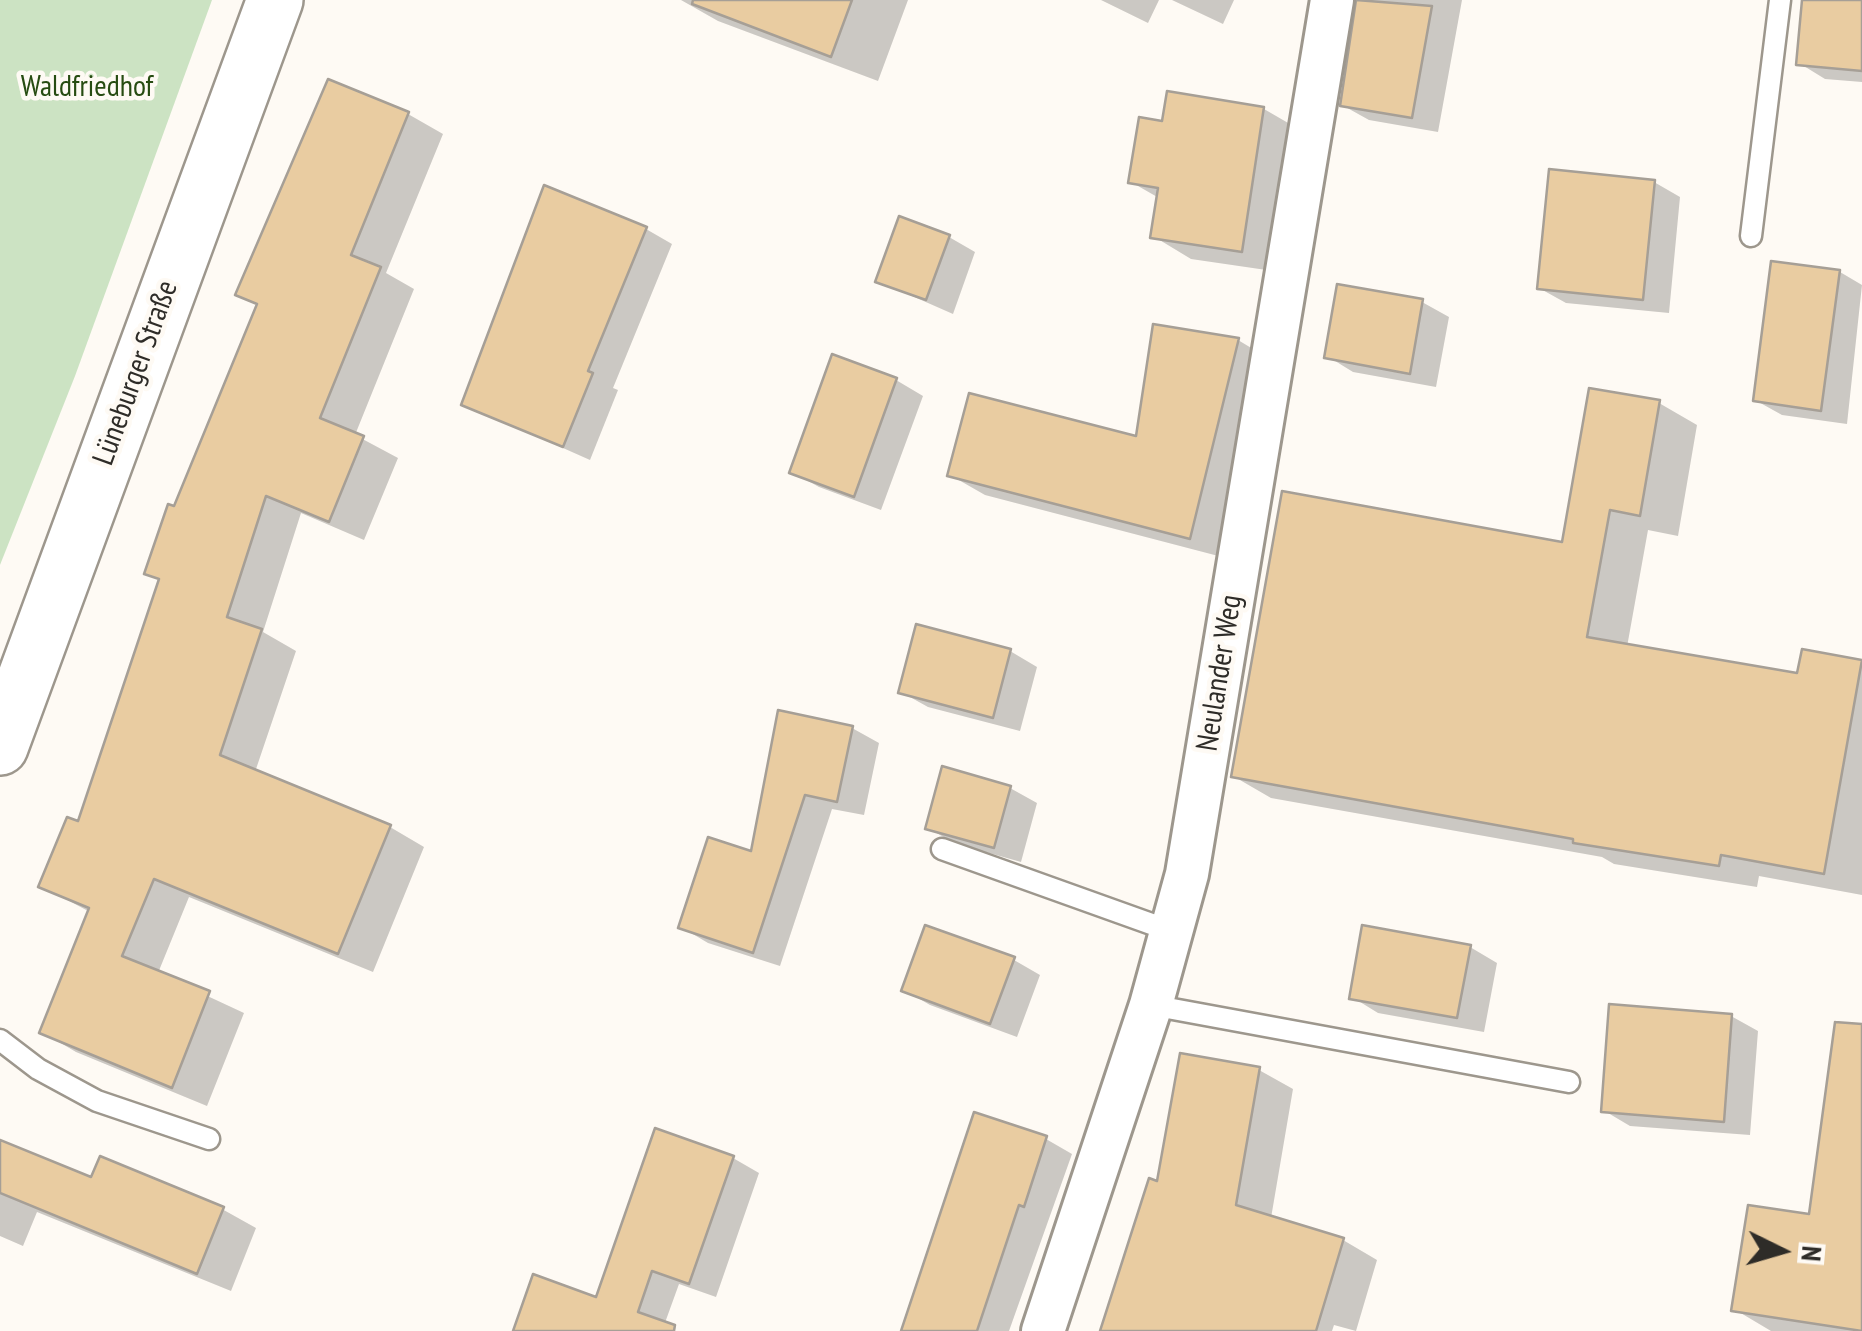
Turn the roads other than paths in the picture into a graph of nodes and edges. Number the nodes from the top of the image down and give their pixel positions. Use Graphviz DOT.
graph roads {
  1 [pos="275,0"];
  2 [pos="1332,0"];
  3 [pos="1780,0"];
  4 [pos="1752,236"];
  5 [pos="0,747"];
  6 [pos="942,849"];
  7 [pos="1171,932"];
  8 [pos="1151,1006"];
  9 [pos="0,1040"];
  10 [pos="1569,1082"];
  11 [pos="209,1140"];
  12 [pos="1043,1331"];
  1 -- 5 [label="main road, Lüneburger Straße"];
  2 -- 7 [label="street, Neulander Weg"];
  3 -- 4 [label="lane"];
  6 -- 7 [label="lane"];
  7 -- 8 [label="street, Neulander Weg"];
  8 -- 10 [label="lane"];
  8 -- 12 [label="street, Neulander Weg"];
  9 -- 11 [label="lane"];
}
